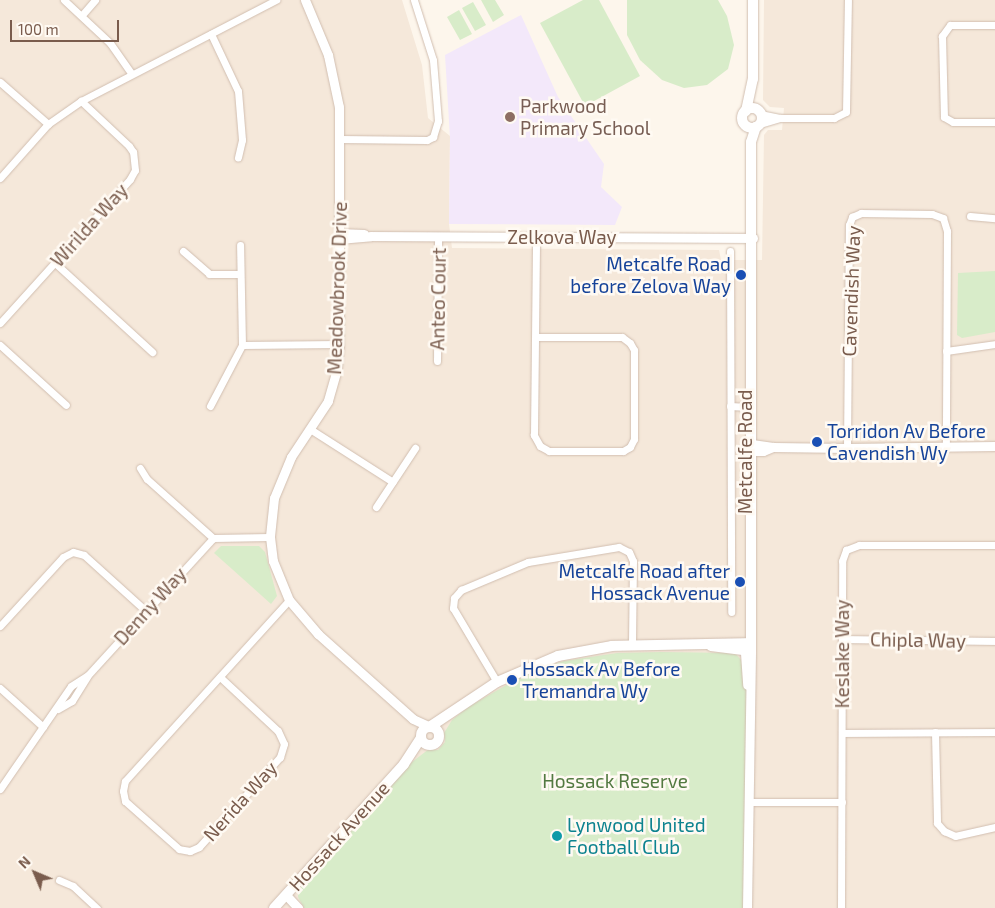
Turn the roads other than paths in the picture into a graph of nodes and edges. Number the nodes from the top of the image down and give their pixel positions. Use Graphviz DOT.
graph roads {
  1 [pos="64,0"];
  2 [pos="95,0"];
  3 [pos="276,0"];
  4 [pos="305,0"];
  5 [pos="414,0"];
  6 [pos="753,0"];
  7 [pos="848,0"];
  8 [pos="82,15"];
  9 [pos="995,25"];
  10 [pos="211,34"];
  11 [pos="132,73"];
  12 [pos="0,82"];
  13 [pos="752,92"];
  14 [pos="82,101"];
  15 [pos="746,110"];
  16 [pos="756,120"];
  17 [pos="995,122"];
  18 [pos="48,124"];
  19 [pos="340,139"];
  20 [pos="238,158"];
  21 [pos="0,178"];
  22 [pos="970,216"];
  23 [pos="995,218"];
  24 [pos="339,236"];
  25 [pos="438,237"];
  26 [pos="536,237"];
  27 [pos="750,238"];
  28 [pos="240,245"];
  29 [pos="182,251"];
  30 [pos="730,251"];
  31 [pos="55,263"];
  32 [pos="239,274"];
  33 [pos="0,323"];
  34 [pos="536,337"];
  35 [pos="339,344"];
  36 [pos="995,344"];
  37 [pos="0,345"];
  38 [pos="242,345"];
  39 [pos="946,351"];
  40 [pos="152,352"];
  41 [pos="437,361"];
  42 [pos="66,406"];
  43 [pos="210,406"];
  44 [pos="730,406"];
  45 [pos="749,407"];
  46 [pos="310,429"];
  47 [pos="995,446"];
  48 [pos="748,447"];
  49 [pos="415,448"];
  50 [pos="847,448"];
  51 [pos="946,448"];
  52 [pos="140,468"];
  53 [pos="393,482"];
  54 [pos="376,507"];
  55 [pos="270,537"];
  56 [pos="213,538"];
  57 [pos="995,545"];
  58 [pos="289,600"];
  59 [pos="146,611"];
  60 [pos="731,612"];
  61 [pos="0,626"];
  62 [pos="842,639"];
  63 [pos="995,641"];
  64 [pos="632,646"];
  65 [pos="748,647"];
  66 [pos="220,677"];
  67 [pos="497,682"];
  68 [pos="0,688"];
  69 [pos="44,727"];
  70 [pos="935,732"];
  71 [pos="995,732"];
  72 [pos="428,733"];
  73 [pos="842,733"];
  74 [pos="0,789"];
  75 [pos="748,802"];
  76 [pos="842,802"];
  77 [pos="995,827"];
  78 [pos="59,880"];
  79 [pos="286,895"];
  80 [pos="97,908"];
  81 [pos="274,908"];
  82 [pos="298,908"];
  83 [pos="747,908"];
  84 [pos="841,908"];
  1 -- 8 [label="street"];
  2 -- 8 [label="street"];
  3 -- 10 [label="street"];
  4 -- 19 [label="street, Meadowbrook Drive"];
  5 -- 19 [label="street"];
  6 -- 13 [label="main road, Metcalfe Road"];
  7 -- 16 [label="street"];
  8 -- 11 [label="street"];
  9 -- 17 [label="street"];
  10 -- 11 [label="street"];
  10 -- 20 [label="street"];
  11 -- 14 [label="street"];
  12 -- 18 [label="street"];
  13 -- 15 [label="main road, Metcalfe Road"];
  13 -- 16 [label="main road, Metcalfe Road"];
  14 -- 18 [label="street"];
  14 -- 31 [label="street, Wirilda Way"];
  15 -- 16 [label="main road"];
  15 -- 16 [label="main road, Metcalfe Road"];
  16 -- 27 [label="main road, Metcalfe Road"];
  18 -- 21 [label="street"];
  19 -- 24 [label="street, Meadowbrook Drive"];
  22 -- 23 [label="street"];
  24 -- 25 [label="street, Zelkova Way"];
  24 -- 35 [label="street, Meadowbrook Drive"];
  25 -- 26 [label="street, Zelkova Way"];
  25 -- 41 [label="street, Anteo Court"];
  26 -- 27 [label="street, Zelkova Way"];
  26 -- 34 [label="street"];
  27 -- 45 [label="main road, Metcalfe Road"];
  28 -- 32 [label="street"];
  29 -- 32 [label="street"];
  30 -- 44 [label="street"];
  31 -- 33 [label="street, Wirilda Way"];
  31 -- 40 [label="street"];
  32 -- 38 [label="street"];
  34 -- 34 [label="street"];
  35 -- 38 [label="street"];
  35 -- 46 [label="street, Meadowbrook Drive"];
  36 -- 39 [label="street"];
  37 -- 42 [label="street"];
  38 -- 43 [label="street"];
  39 -- 50 [label="street, Cavendish Way"];
  39 -- 51 [label="street, Cavendish Way"];
  44 -- 45 [label="street"];
  44 -- 60 [label="street"];
  45 -- 48 [label="main road, Metcalfe Road"];
  46 -- 53 [label="street"];
  46 -- 55 [label="street, Meadowbrook Drive"];
  47 -- 51 [label="street"];
  48 -- 50 [label="street"];
  48 -- 65 [label="main road, Metcalfe Road"];
  49 -- 53 [label="street"];
  50 -- 51 [label="street"];
  52 -- 56 [label="street"];
  53 -- 54 [label="street"];
  55 -- 56 [label="street"];
  55 -- 58 [label="street, Meadowbrook Drive"];
  56 -- 59 [label="street, Denny Way"];
  57 -- 62 [label="street, Keslake Way"];
  58 -- 66 [label="street, Nerida Way"];
  58 -- 72 [label="street, Meadowbrook Drive"];
  59 -- 61 [label="street"];
  59 -- 69 [label="street, Denny Way"];
  62 -- 63 [label="street, Chipla Way"];
  62 -- 73 [label="street, Keslake Way"];
  64 -- 65 [label="main road, Hossack Avenue"];
  64 -- 67 [label="main road, Hossack Avenue"];
  64 -- 67 [label="street"];
  65 -- 75 [label="street, Metcalfe Road"];
  66 -- 66 [label="street, Nerida Way"];
  67 -- 72 [label="main road, Hossack Avenue"];
  68 -- 69 [label="street"];
  69 -- 74 [label="street, Denny Way"];
  70 -- 71 [label="street"];
  70 -- 73 [label="street"];
  70 -- 77 [label="street"];
  72 -- 79 [label="main road, Hossack Avenue"];
  73 -- 76 [label="street, Keslake Way"];
  75 -- 76 [label="street"];
  75 -- 83 [label="street, Metcalfe Road"];
  76 -- 84 [label="street, Keslake Way"];
  78 -- 80 [label="street"];
  79 -- 81 [label="main road, Hossack Avenue"];
  79 -- 82 [label="street"];
}
